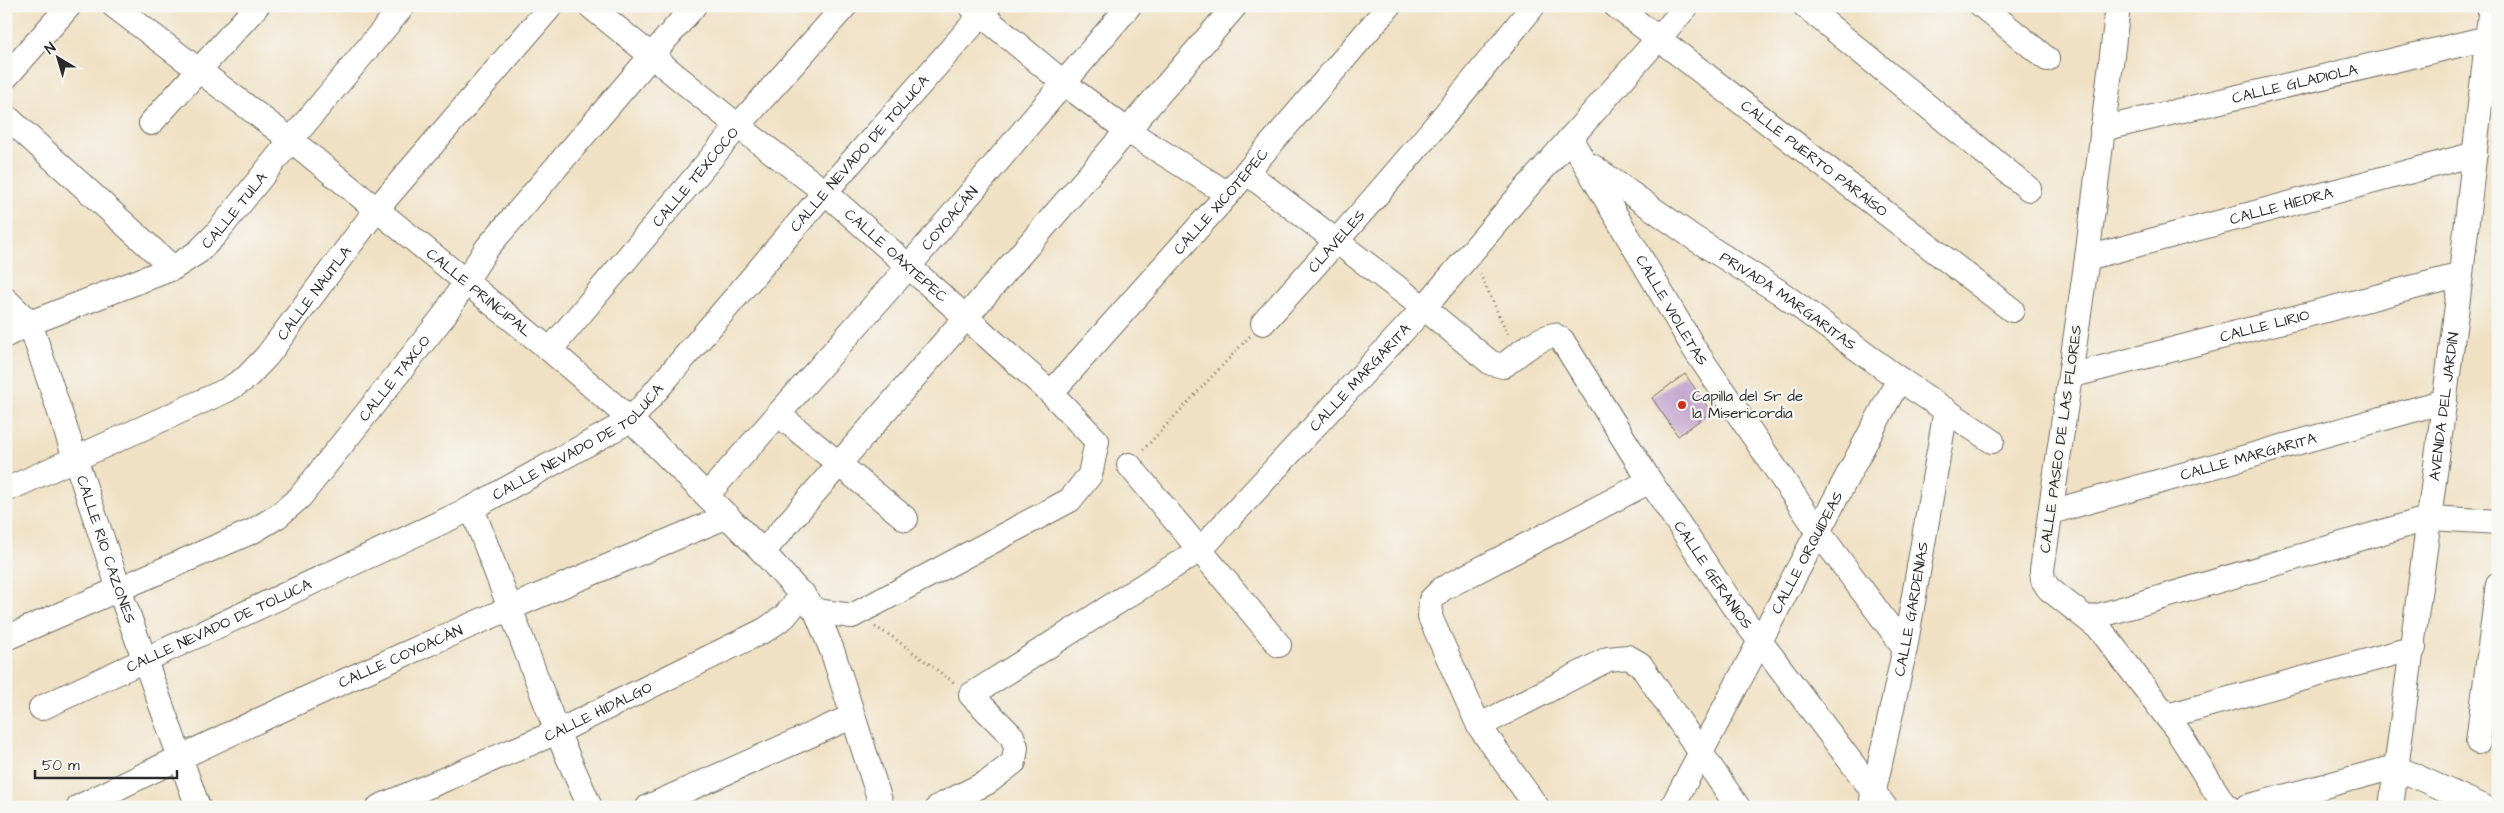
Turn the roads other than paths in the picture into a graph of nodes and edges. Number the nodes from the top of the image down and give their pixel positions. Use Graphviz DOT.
graph roads {
  1 [pos="69,6"];
  2 [pos="114,6"];
  3 [pos="257,6"];
  4 [pos="403,6"];
  5 [pos="551,6"];
  6 [pos="590,6"];
  7 [pos="694,6"];
  8 [pos="845,6"];
  9 [pos="1129,6"];
  10 [pos="1235,6"];
  11 [pos="1389,6"];
  12 [pos="1533,6"];
  13 [pos="1616,6"];
  14 [pos="1687,6"];
  15 [pos="1805,6"];
  16 [pos="1982,6"];
  17 [pos="2118,6"];
  18 [pos="2491,6"];
  19 [pos="980,9"];
  20 [pos="1657,38"];
  21 [pos="2488,38"];
  22 [pos="650,56"];
  23 [pos="2047,59"];
  24 [pos="199,70"];
  25 [pos="8,72"];
  26 [pos="1065,84"];
  27 [pos="6,116"];
  28 [pos="151,123"];
  29 [pos="738,126"];
  30 [pos="2102,129"];
  31 [pos="1128,132"];
  32 [pos="1570,138"];
  33 [pos="290,140"];
  34 [pos="2475,154"];
  35 [pos="1584,161"];
  36 [pos="1246,172"];
  37 [pos="2029,188"];
  38 [pos="825,192"];
  39 [pos="1228,194"];
  40 [pos="376,210"];
  41 [pos="1338,241"];
  42 [pos="2088,258"];
  43 [pos="909,266"];
  44 [pos="173,268"];
  45 [pos="2461,275"];
  46 [pos="465,282"];
  47 [pos="6,300"];
  48 [pos="1424,308"];
  49 [pos="2012,310"];
  50 [pos="966,319"];
  51 [pos="30,323"];
  52 [pos="1263,323"];
  53 [pos="6,335"];
  54 [pos="550,350"];
  55 [pos="2070,376"];
  56 [pos="1899,379"];
  57 [pos="1051,393"];
  58 [pos="2445,401"];
  59 [pos="1946,410"];
  60 [pos="778,414"];
  61 [pos="631,420"];
  62 [pos="1992,441"];
  63 [pos="77,460"];
  64 [pos="840,465"];
  65 [pos="1129,465"];
  66 [pos="1650,480"];
  67 [pos="6,490"];
  68 [pos="707,494"];
  69 [pos="472,508"];
  70 [pos="2051,512"];
  71 [pos="728,516"];
  72 [pos="2430,518"];
  73 [pos="906,519"];
  74 [pos="2498,522"];
  75 [pos="1818,531"];
  76 [pos="1201,549"];
  77 [pos="763,552"];
  78 [pos="2498,584"];
  79 [pos="119,589"];
  80 [pos="809,602"];
  81 [pos="508,607"];
  82 [pos="2088,619"];
  83 [pos="6,638"];
  84 [pos="1759,639"];
  85 [pos="1279,645"];
  86 [pos="1905,648"];
  87 [pos="2414,648"];
  88 [pos="146,661"];
  89 [pos="41,708"];
  90 [pos="2167,716"];
  91 [pos="852,717"];
  92 [pos="1479,726"];
  93 [pos="557,732"];
  94 [pos="2478,742"];
  95 [pos="1700,752"];
  96 [pos="179,757"];
  97 [pos="2395,767"];
  98 [pos="1877,801"];
  99 [pos="79,807"];
  100 [pos="198,807"];
  101 [pos="379,807"];
  102 [pos="590,807"];
  103 [pos="648,807"];
  104 [pos="882,807"];
  105 [pos="938,807"];
  106 [pos="1536,807"];
  107 [pos="1672,807"];
  108 [pos="1738,807"];
  109 [pos="2228,807"];
  110 [pos="2246,807"];
  111 [pos="2391,807"];
  112 [pos="2484,807"];
  1 -- 25 [label="street"];
  2 -- 24 [label="street, CALLE PRINCIPAL"];
  3 -- 24 [label="street"];
  4 -- 33 [label="street, CALLE TULA"];
  5 -- 40 [label="street, CALLE NAUTLA"];
  6 -- 22 [label="street, CALLE OAXTEPEC"];
  7 -- 22 [label="street, CALLE TAXCO"];
  8 -- 29 [label="street, CALLE TEXCOCO"];
  9 -- 26 [label="street, COYOACÁN"];
  10 -- 31 [label="street"];
  11 -- 36 [label="street, CALLE XICOTEPEC"];
  12 -- 41 [label="street, CLAVELES"];
  13 -- 20 [label="street, CALLE PUERTO PARAÍSO"];
  14 -- 20 [label="street, CALLE MARGARITA"];
  15 -- 37 [label="street"];
  16 -- 23 [label="street"];
  17 -- 30 [label="street, CALLE PASEO DE LAS FLORES"];
  18 -- 21 [label="street, AVENIDA DEL JARDÍN"];
  19 -- 26 [label="street"];
  19 -- 38 [label="street, CALLE NEVADO DE TOLUCA"];
  20 -- 32 [label="street, CALLE MARGARITA"];
  20 -- 49 [label="street, CALLE PUERTO PARAÍSO"];
  21 -- 30 [label="street, CALLE GLADIOLA"];
  21 -- 34 [label="street, AVENIDA DEL JARDÍN"];
  22 -- 29 [label="street, CALLE OAXTEPEC"];
  22 -- 46 [label="street, CALLE TAXCO"];
  24 -- 28 [label="street"];
  24 -- 33 [label="street, CALLE PRINCIPAL"];
  26 -- 31 [label="street"];
  26 -- 43 [label="street, COYOACÁN"];
  27 -- 44 [label="street"];
  29 -- 38 [label="street, CALLE OAXTEPEC"];
  29 -- 54 [label="street, CALLE TEXCOCO"];
  30 -- 42 [label="street, CALLE PASEO DE LAS FLORES"];
  31 -- 39 [label="street"];
  31 -- 50 [label="street"];
  32 -- 35 [label="street, CALLE VIOLETAS"];
  32 -- 48 [label="street, CALLE MARGARITA"];
  33 -- 40 [label="street, CALLE PRINCIPAL"];
  33 -- 44 [label="street, CALLE TULA"];
  34 -- 42 [label="street, CALLE HIEDRA"];
  34 -- 45 [label="street, AVENIDA DEL JARDÍN"];
  35 -- 56 [label="street, PRIVADA MARGARITAS"];
  35 -- 75 [label="street, CALLE VIOLETAS"];
  36 -- 39 [label="street, CALLE XICOTEPEC"];
  36 -- 41 [label="street"];
  38 -- 43 [label="street, CALLE OAXTEPEC"];
  38 -- 61 [label="street, CALLE NEVADO DE TOLUCA"];
  39 -- 57 [label="street, CALLE XICOTEPEC"];
  40 -- 46 [label="street, CALLE PRINCIPAL"];
  40 -- 63 [label="street, CALLE NAUTLA"];
  41 -- 48 [label="street"];
  41 -- 52 [label="street, CLAVELES"];
  42 -- 55 [label="street, CALLE PASEO DE LAS FLORES"];
  43 -- 50 [label="street, CALLE OAXTEPEC"];
  43 -- 60 [label="street, COYOACÁN"];
  44 -- 51 [label="street, CALLE TULA"];
  45 -- 55 [label="street, CALLE LIRIO"];
  45 -- 58 [label="street, AVENIDA DEL JARDÍN"];
  46 -- 54 [label="street, CALLE PRINCIPAL"];
  46 -- 79 [label="street, CALLE TAXCO"];
  47 -- 51 [label="street, CALLE RÍO CAZONES"];
  48 -- 66 [label="street, CALLE GERANIOS"];
  48 -- 76 [label="street, CALLE MARGARITA"];
  50 -- 57 [label="street, CALLE OAXTEPEC"];
  50 -- 64 [label="street"];
  51 -- 53 [label="street, CALLE TULA"];
  51 -- 63 [label="street, CALLE RÍO CAZONES"];
  54 -- 61 [label="street, CALLE PRINCIPAL"];
  55 -- 70 [label="street, CALLE PASEO DE LAS FLORES"];
  56 -- 59 [label="street, PRIVADA MARGARITAS"];
  56 -- 75 [label="street, CALLE ORQUÍDEAS"];
  57 -- 80 [label="street, CALLE OAXTEPEC"];
  58 -- 70 [label="street, CALLE MARGARITA"];
  58 -- 72 [label="street, AVENIDA DEL JARDÍN"];
  59 -- 62 [label="street, PRIVADA MARGARITAS"];
  59 -- 86 [label="street, CALLE GARDENIAS"];
  60 -- 64 [label="street"];
  60 -- 68 [label="street, COYOACÁN"];
  61 -- 68 [label="street, CALLE PRINCIPAL"];
  61 -- 69 [label="street, CALLE NEVADO DE TOLUCA"];
  63 -- 67 [label="street, CALLE NAUTLA"];
  63 -- 79 [label="street, CALLE RÍO CAZONES"];
  64 -- 73 [label="street"];
  64 -- 77 [label="street"];
  65 -- 76 [label="street"];
  66 -- 84 [label="street, CALLE GERANIOS"];
  66 -- 92 [label="street"];
  68 -- 71 [label="street, CALLE PRINCIPAL"];
  69 -- 81 [label="street"];
  69 -- 88 [label="street, CALLE NEVADO DE TOLUCA"];
  70 -- 82 [label="street, CALLE PASEO DE LAS FLORES"];
  71 -- 77 [label="street, CALLE PRINCIPAL"];
  71 -- 81 [label="street, CALLE COYOACÁN"];
  72 -- 74 [label="street"];
  72 -- 82 [label="street"];
  72 -- 87 [label="street, AVENIDA DEL JARDÍN"];
  75 -- 84 [label="street, CALLE ORQUÍDEAS"];
  75 -- 86 [label="street, CALLE VIOLETAS"];
  76 -- 85 [label="street"];
  76 -- 105 [label="street, CALLE MARGARITA"];
  77 -- 80 [label="street, CALLE PRINCIPAL"];
  78 -- 94 [label="street"];
  79 -- 83 [label="street, CALLE TAXCO"];
  79 -- 88 [label="street, CALLE RÍO CAZONES"];
  80 -- 91 [label="street, CALLE PRINCIPAL"];
  80 -- 93 [label="street, CALLE HIDALGO"];
  81 -- 93 [label="street"];
  81 -- 96 [label="street, CALLE COYOACÁN"];
  82 -- 90 [label="street, CALLE PASEO DE LAS FLORES"];
  84 -- 95 [label="street, CALLE ORQUÍDEAS"];
  84 -- 98 [label="street, CALLE GERANIOS"];
  86 -- 98 [label="street, CALLE GARDENIAS"];
  87 -- 90 [label="street"];
  87 -- 97 [label="street, AVENIDA DEL JARDÍN"];
  88 -- 89 [label="street, CALLE NEVADO DE TOLUCA"];
  88 -- 96 [label="street, CALLE RÍO CAZONES"];
  90 -- 109 [label="street, CALLE PASEO DE LAS FLORES"];
  91 -- 103 [label="street"];
  91 -- 104 [label="street, CALLE PRINCIPAL"];
  92 -- 95 [label="street"];
  92 -- 106 [label="street"];
  93 -- 101 [label="street, CALLE HIDALGO"];
  93 -- 102 [label="street"];
  95 -- 107 [label="street, CALLE ORQUÍDEAS"];
  95 -- 108 [label="street"];
  96 -- 99 [label="street, CALLE COYOACÁN"];
  96 -- 100 [label="street, CALLE RÍO CAZONES"];
  97 -- 110 [label="street"];
  97 -- 111 [label="street, AVENIDA DEL JARDÍN"];
  97 -- 112 [label="street"];
}
